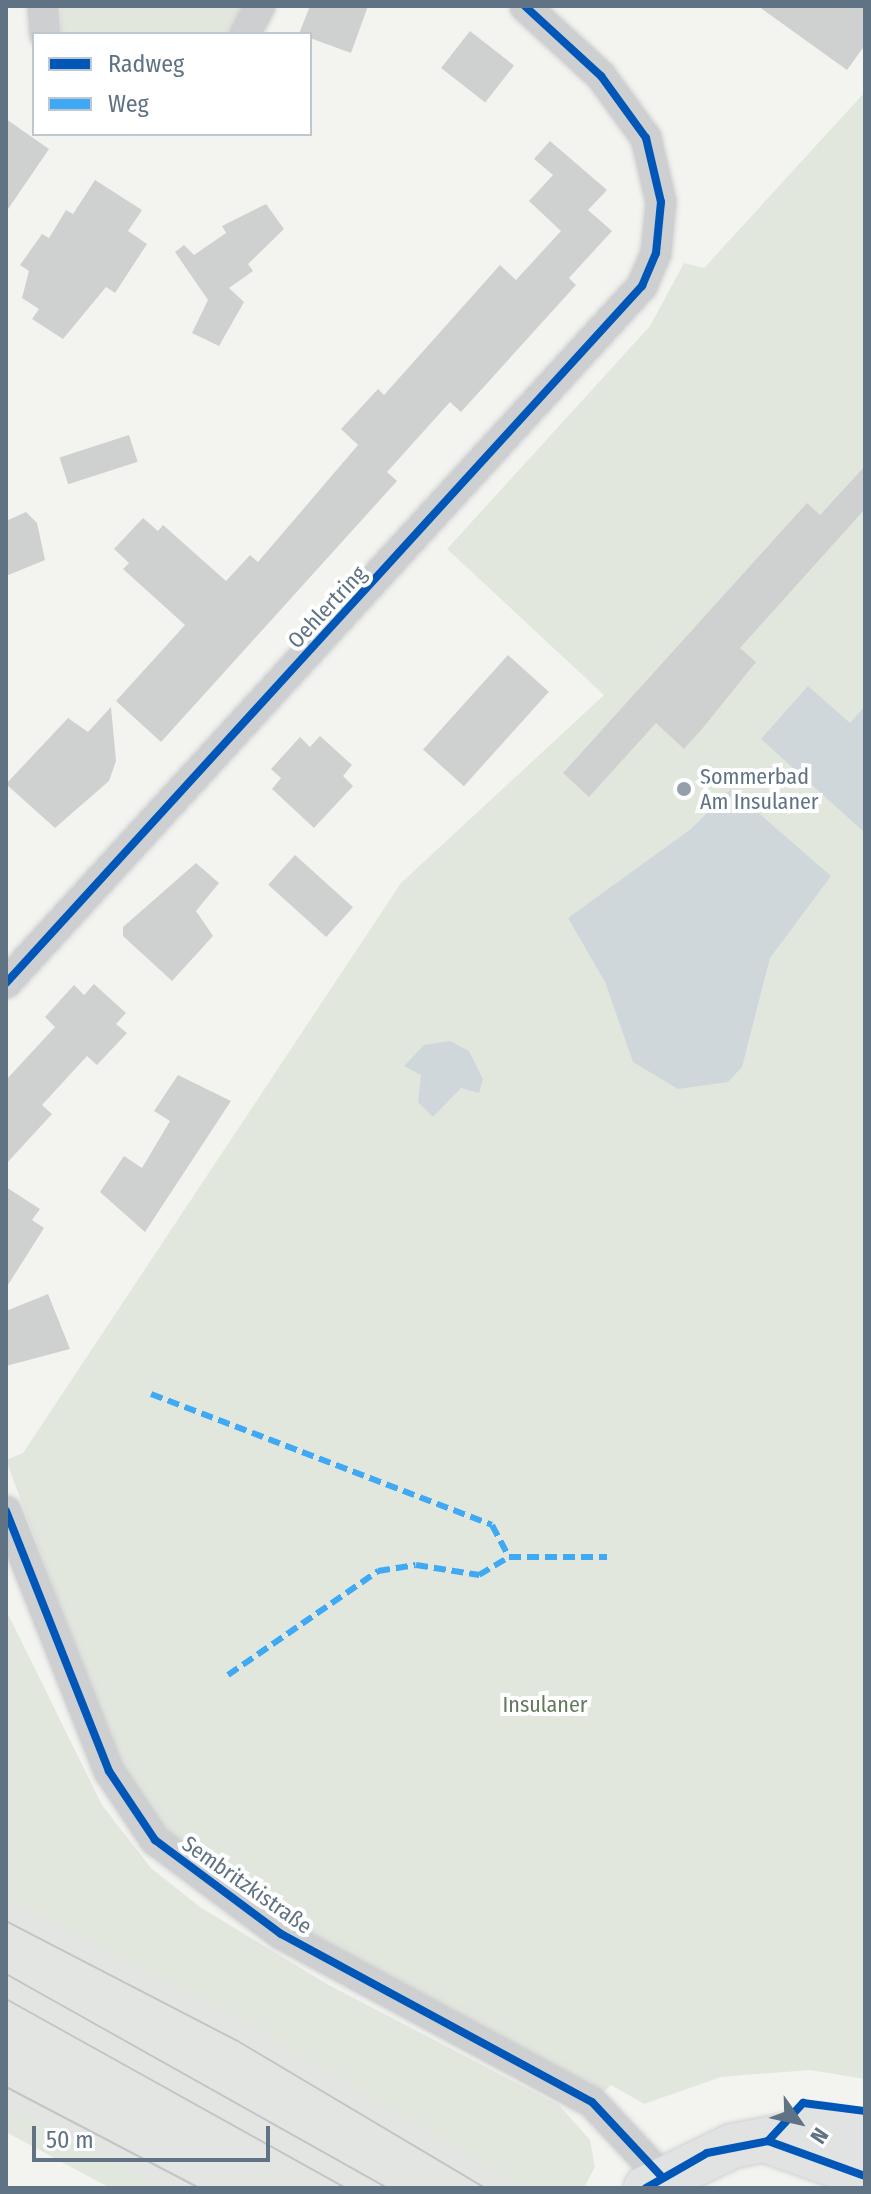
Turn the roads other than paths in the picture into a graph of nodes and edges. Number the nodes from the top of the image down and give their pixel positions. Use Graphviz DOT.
graph roads {
  1 [pos="43,6"];
  2 [pos="260,6"];
  3 [pos="525,6"];
  4 [pos="45,32"];
  5 [pos="246,32"];
  6 [pos="6,983"];
  7 [pos="6,1511"];
  8 [pos="865,2137"];
  9 [pos="768,2141"];
  10 [pos="865,2176"];
  11 [pos="654,2182"];
  1 -- 4 [label="street"];
  2 -- 5 [label="street"];
  3 -- 6 [label="street, Oehlertring"];
  7 -- 11 [label="street, Sembritzkistraße"];
  8 -- 9 [label="main road"];
  9 -- 10 [label="main road"];
  9 -- 11 [label="main road"];
}
